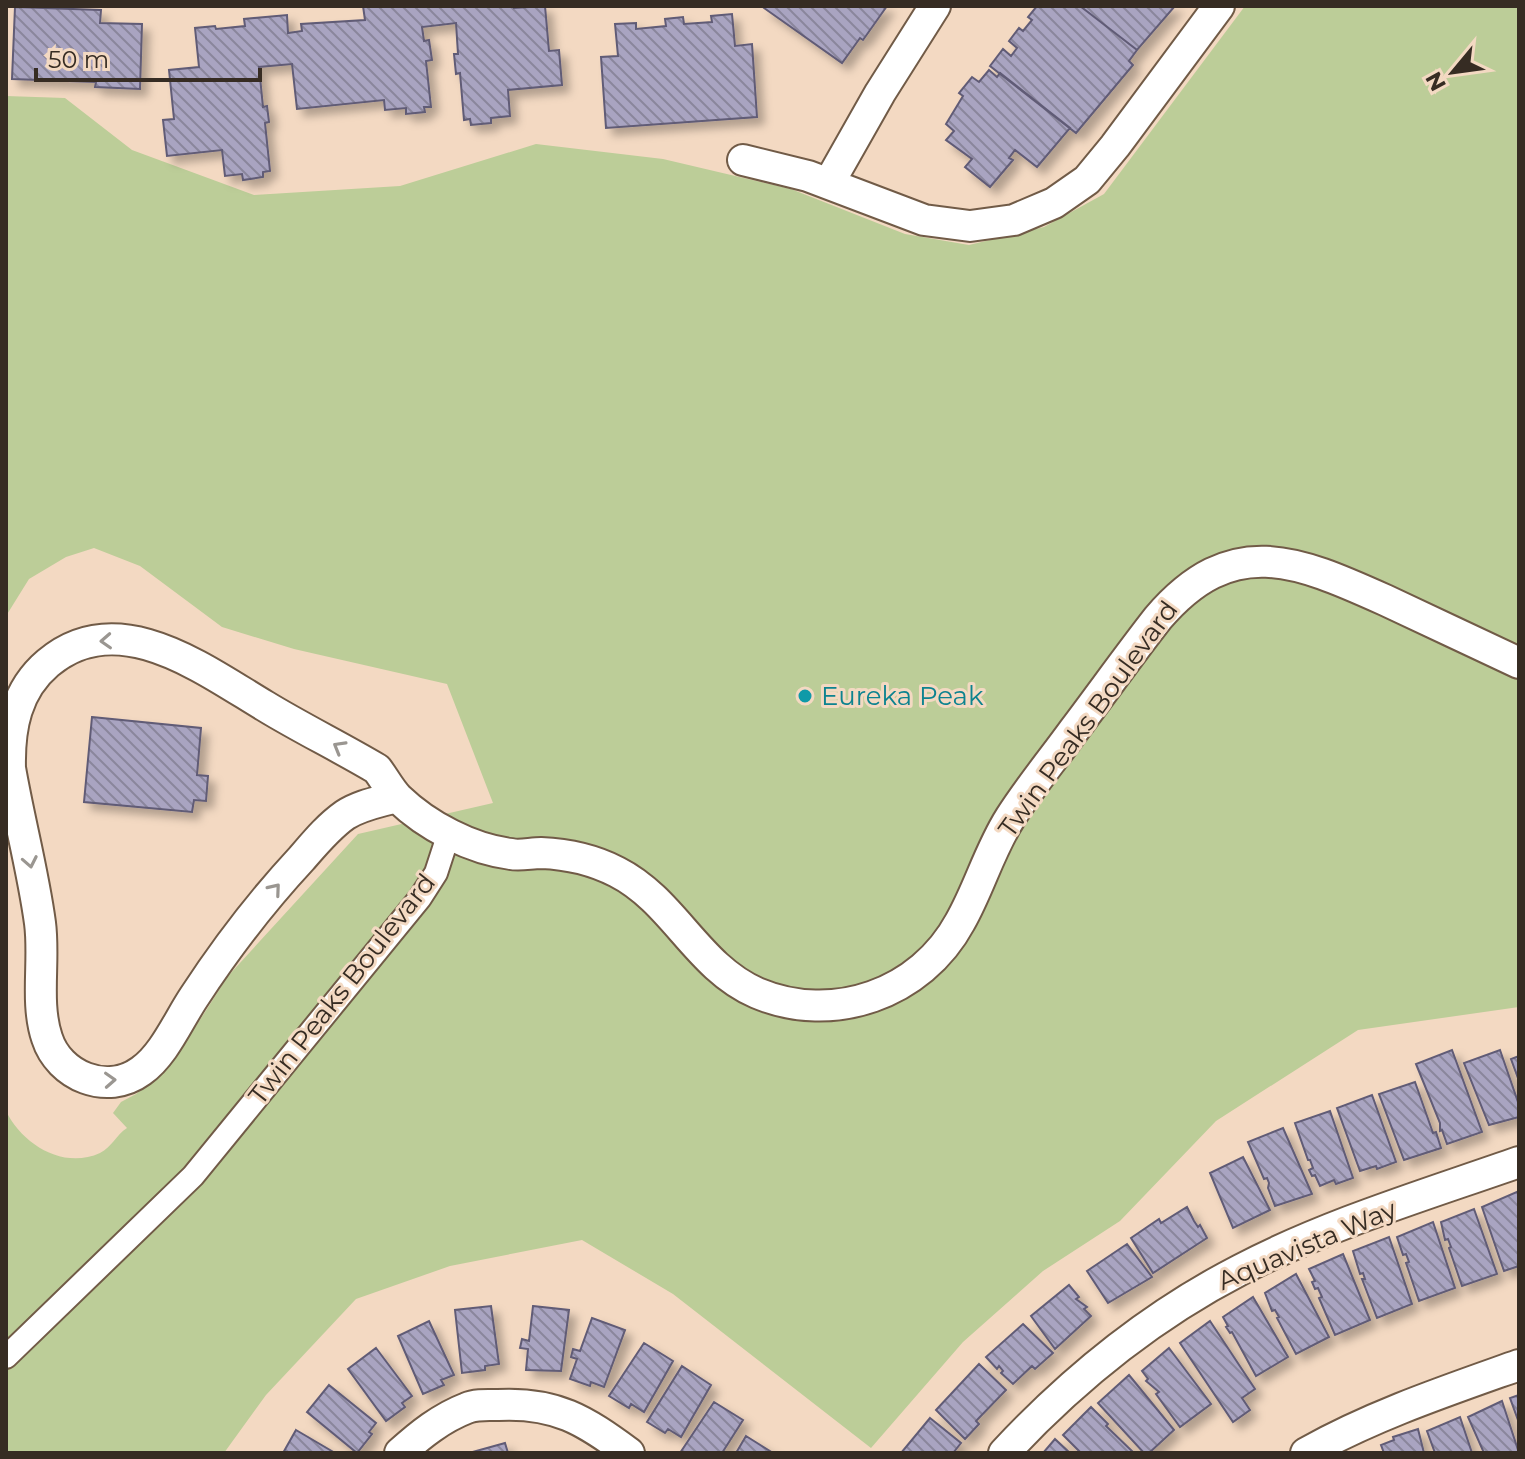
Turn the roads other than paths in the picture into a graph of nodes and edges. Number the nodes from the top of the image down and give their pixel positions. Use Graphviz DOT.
graph roads {
  1 [pos="935,6"];
  2 [pos="1219,6"];
  3 [pos="743,160"];
  4 [pos="829,183"];
  5 [pos="1519,663"];
  6 [pos="396,797"];
  7 [pos="449,833"];
  8 [pos="1519,1162"];
  9 [pos="6,1357"];
  10 [pos="1519,1365"];
  11 [pos="400,1453"];
  12 [pos="629,1453"];
  13 [pos="1004,1453"];
  14 [pos="1306,1453"];
  1 -- 4 [label="street"];
  2 -- 4 [label="street"];
  3 -- 4 [label="street"];
  5 -- 7 [label="street, Twin Peaks Boulevard"];
  6 -- 6 [label="street, one-way"];
  6 -- 7 [label="street"];
  7 -- 9 [label="street, Twin Peaks Boulevard"];
  8 -- 13 [label="street, Aquavista Way"];
  10 -- 14 [label="street"];
  11 -- 12 [label="street"];
}
